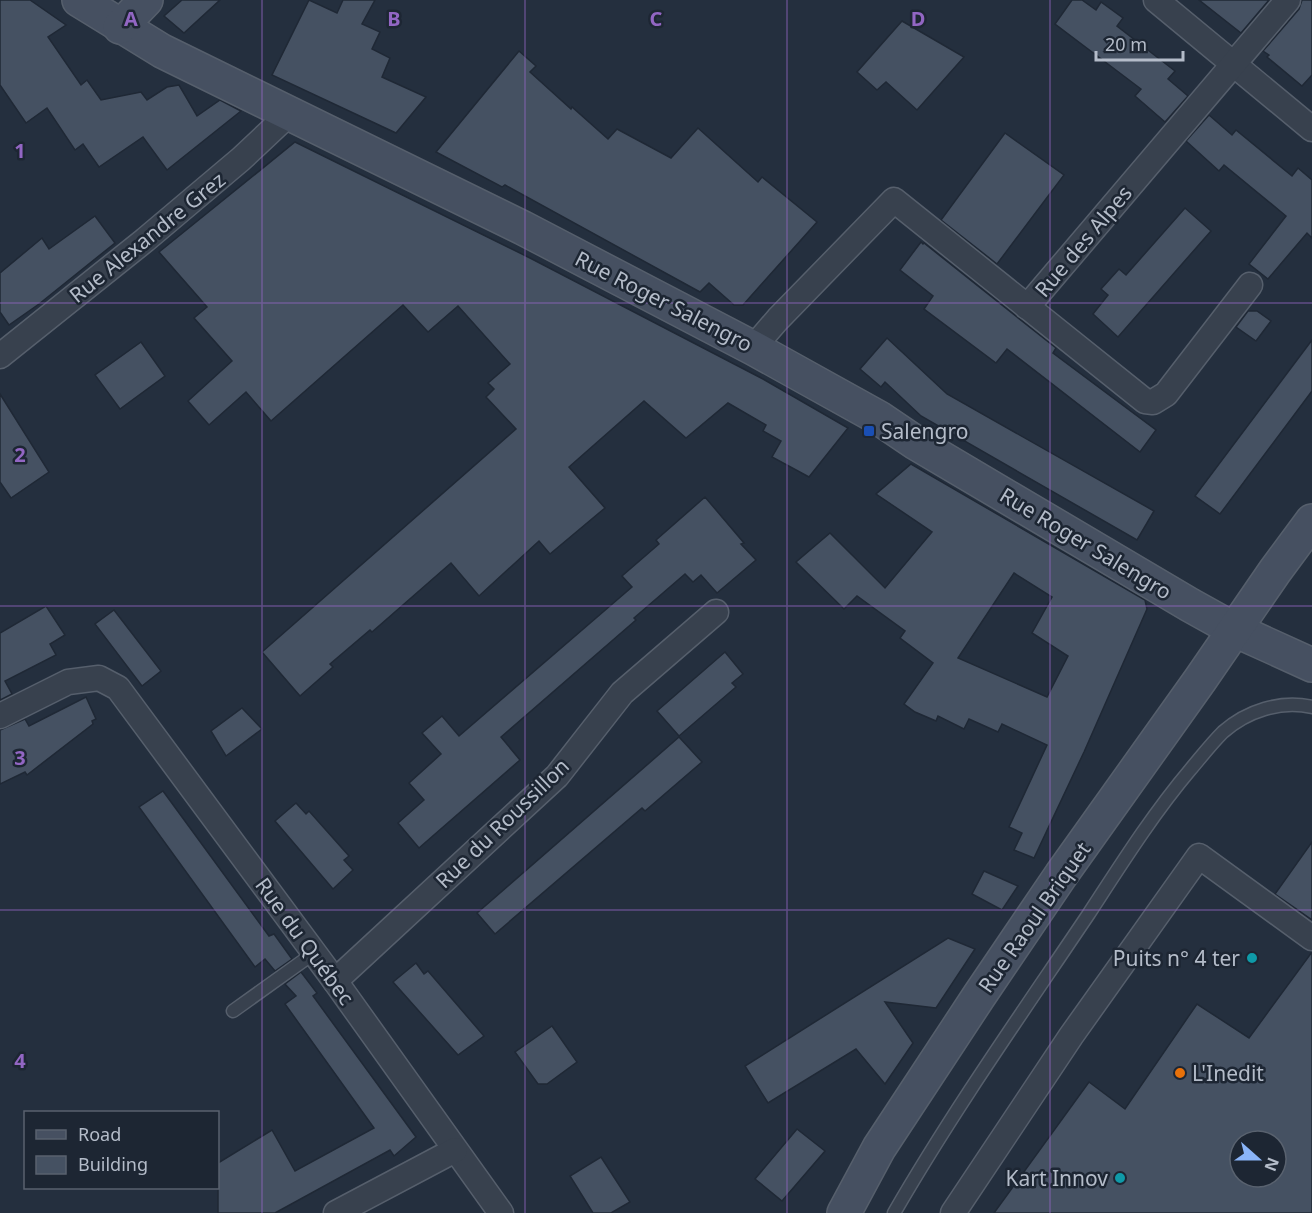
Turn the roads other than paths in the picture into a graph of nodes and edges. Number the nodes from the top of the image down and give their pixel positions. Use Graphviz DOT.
graph roads {
  1 [pos="79,0"];
  2 [pos="146,0"];
  3 [pos="1156,0"];
  4 [pos="1288,0"];
  5 [pos="120,27"];
  6 [pos="1233,64"];
  7 [pos="290,113"];
  8 [pos="1312,129"];
  9 [pos="1250,285"];
  10 [pos="1027,307"];
  11 [pos="753,348"];
  12 [pos="0,356"];
  13 [pos="1312,521"];
  14 [pos="716,612"];
  15 [pos="1235,630"];
  16 [pos="1312,665"];
  17 [pos="1312,707"];
  18 [pos="0,716"];
  19 [pos="1312,938"];
  20 [pos="314,953"];
  21 [pos="335,981"];
  22 [pos="233,1011"];
  23 [pos="455,1150"];
  24 [pos="336,1213"];
  25 [pos="501,1213"];
  26 [pos="844,1213"];
  27 [pos="894,1213"];
  28 [pos="953,1213"];
  1 -- 5 [label="main road, Rue Roger Salengro"];
  2 -- 5 [label="main road"];
  3 -- 6 [label="street"];
  4 -- 6 [label="street, Rue des Alpes"];
  5 -- 7 [label="main road, Rue Roger Salengro"];
  6 -- 8 [label="street"];
  6 -- 10 [label="street, Rue des Alpes"];
  7 -- 11 [label="main road, Rue Roger Salengro"];
  7 -- 12 [label="street, Rue Alexandre Grez"];
  9 -- 10 [label="street"];
  10 -- 11 [label="street, Rue des Alpes"];
  11 -- 15 [label="main road, Rue Roger Salengro"];
  13 -- 15 [label="main road, Rue Raoul Briquet"];
  14 -- 21 [label="street, Rue du Roussillon"];
  15 -- 16 [label="main road, Rue Roger Salengro"];
  15 -- 26 [label="main road, Rue Raoul Briquet"];
  17 -- 27 [label="lane"];
  18 -- 20 [label="street, Rue du Québec"];
  19 -- 28 [label="street"];
  20 -- 21 [label="street, Rue du Québec"];
  20 -- 22 [label="lane"];
  21 -- 23 [label="street, Rue du Québec"];
  23 -- 24 [label="street"];
  23 -- 25 [label="street, Rue du Québec"];
}
